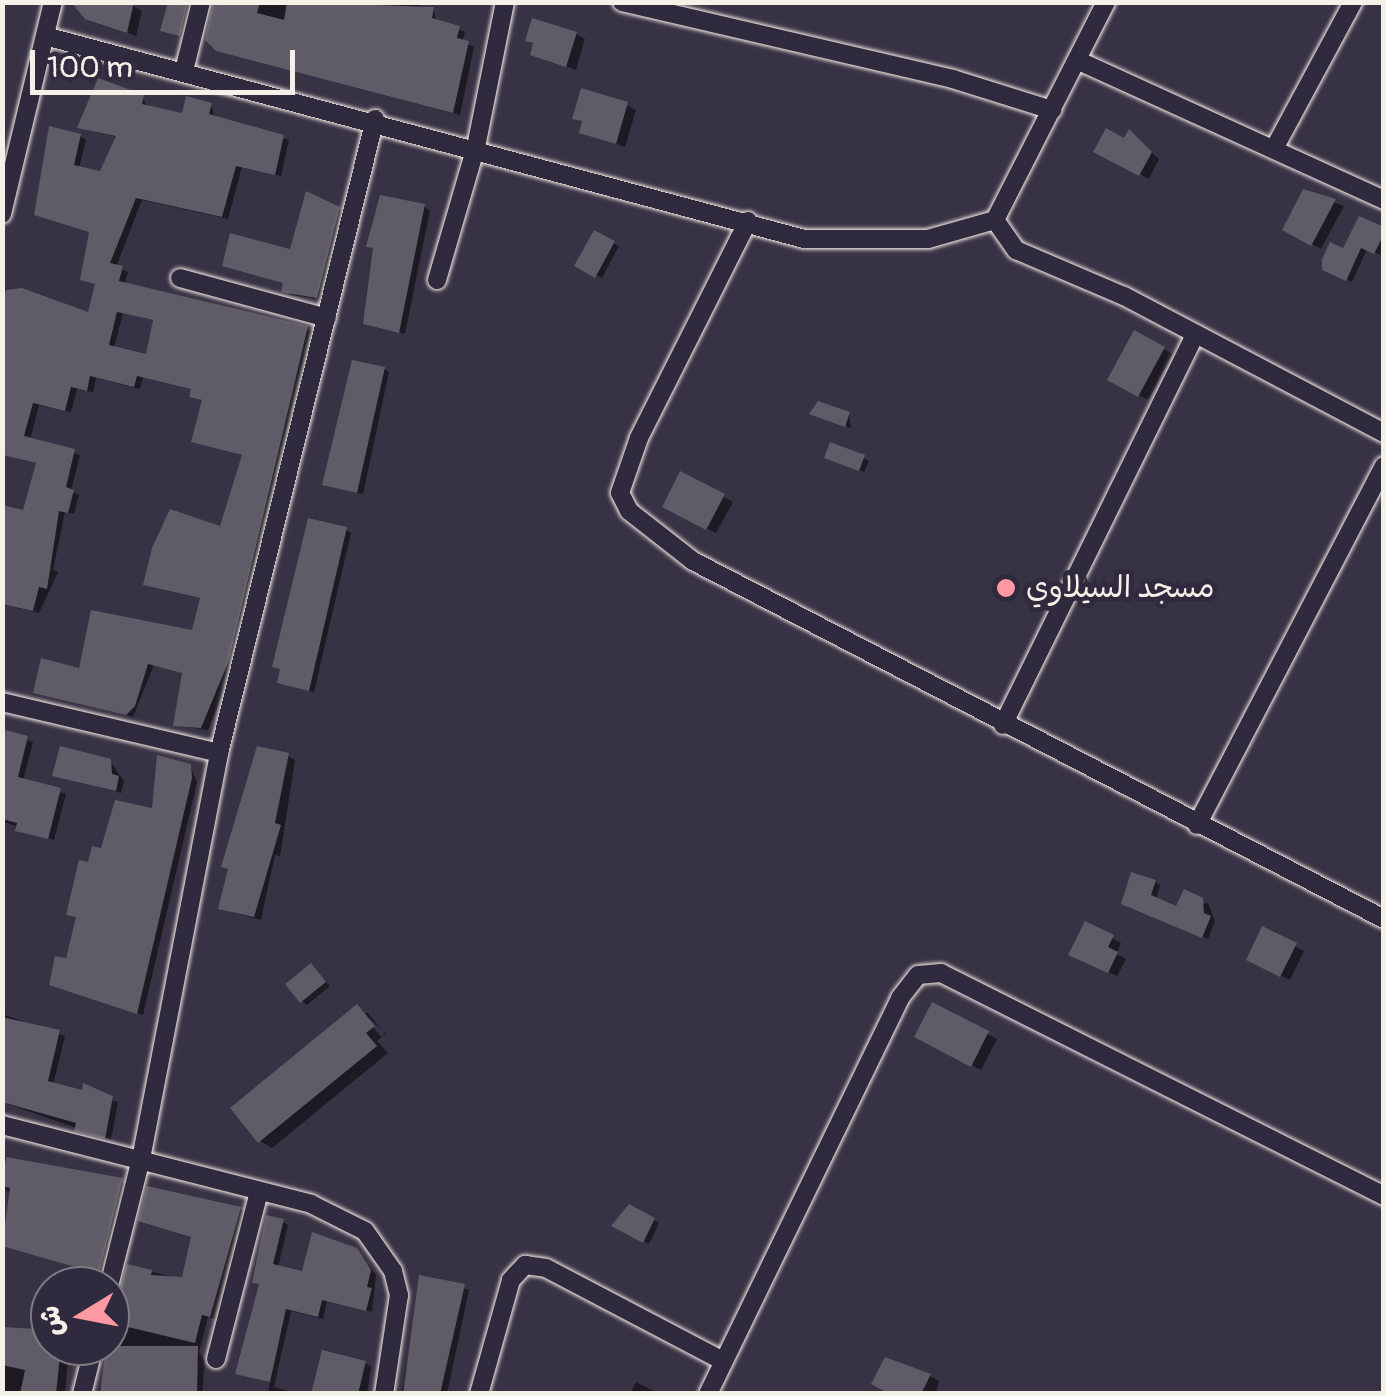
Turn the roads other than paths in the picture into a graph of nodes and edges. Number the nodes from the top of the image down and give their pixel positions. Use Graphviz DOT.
graph roads {
  1 [pos="53,2"];
  2 [pos="201,2"];
  3 [pos="505,2"];
  4 [pos="622,2"];
  5 [pos="1106,2"];
  6 [pos="1353,2"];
  7 [pos="45,36"];
  8 [pos="1079,61"];
  9 [pos="184,71"];
  10 [pos="1052,110"];
  11 [pos="375,119"];
  12 [pos="476,147"];
  13 [pos="1274,147"];
  14 [pos="1384,200"];
  15 [pos="2,214"];
  16 [pos="996,220"];
  17 [pos="748,221"];
  18 [pos="180,278"];
  19 [pos="437,280"];
  20 [pos="326,318"];
  21 [pos="1195,334"];
  22 [pos="1384,434"];
  23 [pos="1384,466"];
  24 [pos="2,702"];
  25 [pos="1003,725"];
  26 [pos="219,752"];
  27 [pos="1198,824"];
  28 [pos="1384,919"];
  29 [pos="2,1125"];
  30 [pos="142,1159"];
  31 [pos="259,1192"];
  32 [pos="1384,1196"];
  33 [pos="114,1266"];
  34 [pos="216,1359"];
  35 [pos="723,1361"];
  36 [pos="89,1366"];
  37 [pos="82,1394"];
  38 [pos="384,1394"];
  39 [pos="479,1394"];
  40 [pos="708,1394"];
  1 -- 7 [label="street"];
  2 -- 9 [label="street"];
  3 -- 12 [label="street"];
  4 -- 10 [label="street"];
  5 -- 8 [label="street"];
  6 -- 13 [label="street"];
  7 -- 9 [label="street"];
  7 -- 15 [label="street"];
  8 -- 10 [label="street"];
  8 -- 13 [label="street"];
  9 -- 11 [label="street"];
  10 -- 16 [label="street"];
  11 -- 12 [label="street"];
  11 -- 20 [label="street"];
  12 -- 17 [label="street"];
  12 -- 19 [label="street"];
  13 -- 14 [label="street"];
  16 -- 17 [label="street"];
  16 -- 21 [label="street"];
  17 -- 25 [label="street"];
  18 -- 20 [label="street"];
  20 -- 26 [label="street"];
  21 -- 22 [label="street"];
  21 -- 25 [label="street"];
  23 -- 27 [label="street"];
  24 -- 26 [label="street"];
  25 -- 27 [label="street"];
  26 -- 30 [label="street"];
  27 -- 28 [label="street"];
  29 -- 30 [label="street"];
  30 -- 31 [label="street"];
  30 -- 33 [label="street"];
  31 -- 34 [label="street"];
  31 -- 38 [label="street"];
  32 -- 35 [label="street"];
  35 -- 39 [label="street"];
  35 -- 40 [label="street"];
  36 -- 37 [label="street"];
}
